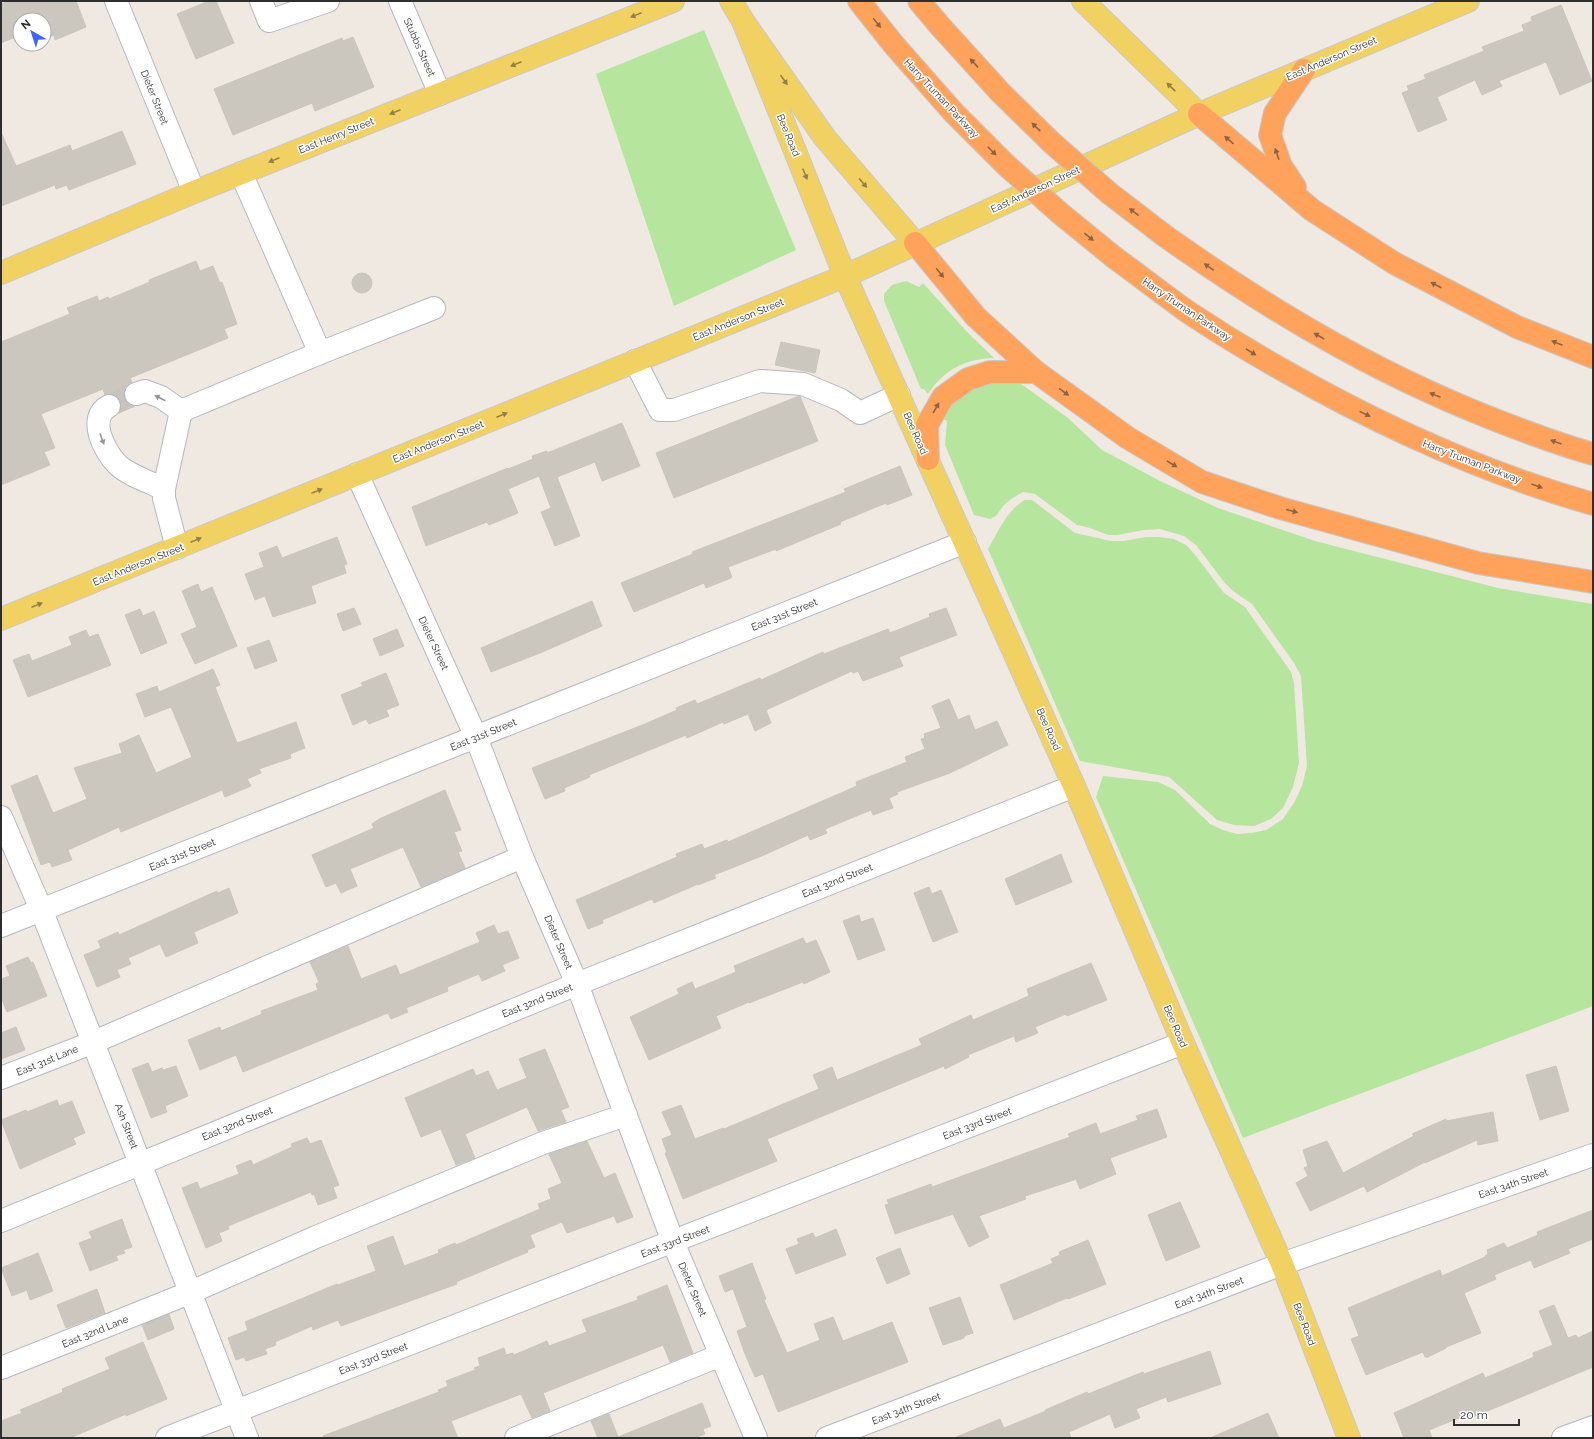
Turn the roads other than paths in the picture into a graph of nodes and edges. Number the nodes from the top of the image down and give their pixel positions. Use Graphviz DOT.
graph roads {
  1 [pos="116,1"];
  2 [pos="261,1"];
  3 [pos="328,1"];
  4 [pos="400,1"];
  5 [pos="673,1"];
  6 [pos="731,1"];
  7 [pos="859,1"];
  8 [pos="919,1"];
  9 [pos="1083,1"];
  10 [pos="1468,1"];
  11 [pos="743,21"];
  12 [pos="1304,70"];
  13 [pos="440,94"];
  14 [pos="1199,114"];
  15 [pos="241,173"];
  16 [pos="194,192"];
  17 [pos="1312,210"];
  18 [pos="916,243"];
  19 [pos="1,273"];
  20 [pos="845,276"];
  21 [pos="434,308"];
  22 [pos="320,352"];
  23 [pos="1593,357"];
  24 [pos="635,361"];
  25 [pos="1036,372"];
  26 [pos="136,394"];
  27 [pos="899,395"];
  28 [pos="109,406"];
  29 [pos="182,411"];
  30 [pos="1593,454"];
  31 [pos="928,459"];
  32 [pos="356,474"];
  33 [pos="164,489"];
  34 [pos="1593,504"];
  35 [pos="965,542"];
  36 [pos="177,548"];
  37 [pos="1593,582"];
  38 [pos="1,620"];
  39 [pos="476,737"];
  40 [pos="1074,786"];
  41 [pos="1,817"];
  42 [pos="522,857"];
  43 [pos="42,909"];
  44 [pos="1,926"];
  45 [pos="577,984"];
  46 [pos="94,1042"];
  47 [pos="1183,1043"];
  48 [pos="1,1078"];
  49 [pos="626,1115"];
  50 [pos="1593,1155"];
  51 [pos="141,1163"];
  52 [pos="1,1220"];
  53 [pos="673,1242"];
  54 [pos="1282,1264"];
  55 [pos="189,1293"];
  56 [pos="721,1355"];
  57 [pos="1,1368"];
  58 [pos="236,1411"];
  59 [pos="1593,1427"];
  60 [pos="166,1438"];
  61 [pos="247,1438"];
  62 [pos="516,1438"];
  63 [pos="756,1438"];
  64 [pos="827,1438"];
  65 [pos="1349,1438"];
  66 [pos="1563,1438"];
  1 -- 16 [label="street, Dieter Street"];
  2 -- 3 [label="street"];
  4 -- 13 [label="street, Stubbs Street"];
  5 -- 13 [label="main road, East Henry Street, one-way"];
  6 -- 11 [label="main road"];
  7 -- 34 [label="highway, Harry Truman Parkway, one-way, bridge"];
  30 -- 8 [label="highway, one-way, bridge"];
  14 -- 9 [label="main road, one-way"];
  10 -- 12 [label="main road, East Anderson Street"];
  11 -- 18 [label="main road, one-way"];
  11 -- 20 [label="main road, Bee Road, one-way"];
  12 -- 14 [label="main road, East Anderson Street"];
  17 -- 12 [label="highway, one-way"];
  13 -- 15 [label="main road, East Henry Street, one-way"];
  17 -- 14 [label="highway, one-way"];
  14 -- 18 [label="main road, East Anderson Street"];
  15 -- 16 [label="main road, East Henry Street"];
  15 -- 22 [label="street"];
  16 -- 19 [label="main road, East Henry Street"];
  23 -- 17 [label="highway, one-way"];
  18 -- 20 [label="main road, East Anderson Street"];
  18 -- 25 [label="highway, one-way"];
  20 -- 24 [label="main road, East Anderson Street"];
  20 -- 27 [label="main road, Bee Road"];
  21 -- 22 [label="street"];
  22 -- 29 [label="street"];
  24 -- 27 [label="street"];
  32 -- 24 [label="main road, East Anderson Street, one-way"];
  31 -- 25 [label="highway, one-way"];
  25 -- 37 [label="highway, one-way"];
  29 -- 26 [label="street, one-way"];
  27 -- 31 [label="main road, Bee Road"];
  28 -- 33 [label="street, one-way"];
  29 -- 33 [label="street"];
  31 -- 35 [label="main road, Bee Road"];
  36 -- 32 [label="main road, East Anderson Street, one-way"];
  32 -- 39 [label="street, Dieter Street"];
  33 -- 36 [label="street"];
  35 -- 39 [label="street, East 31st Street"];
  35 -- 40 [label="main road, Bee Road"];
  38 -- 36 [label="main road, East Anderson Street, one-way"];
  39 -- 42 [label="street, Dieter Street"];
  39 -- 43 [label="street, East 31st Street"];
  40 -- 45 [label="street, East 32nd Street"];
  40 -- 47 [label="main road, Bee Road"];
  41 -- 43 [label="street, Ash Street"];
  42 -- 45 [label="street, Dieter Street"];
  42 -- 46 [label="street, East 31st Lane"];
  43 -- 44 [label="street, East 31st Street"];
  43 -- 46 [label="street, Ash Street"];
  45 -- 49 [label="street, Dieter Street"];
  45 -- 51 [label="street, East 32nd Street"];
  46 -- 48 [label="street, East 31st Lane"];
  46 -- 51 [label="street, Ash Street"];
  47 -- 53 [label="street, East 33rd Street"];
  47 -- 54 [label="main road, Bee Road"];
  49 -- 53 [label="street, Dieter Street"];
  49 -- 55 [label="street, East 32nd Lane"];
  50 -- 54 [label="street, East 34th Street"];
  51 -- 52 [label="street, East 32nd Street"];
  51 -- 55 [label="street, Ash Street"];
  53 -- 56 [label="street, Dieter Street"];
  53 -- 58 [label="street, East 33rd Street"];
  54 -- 64 [label="street, East 34th Street"];
  54 -- 65 [label="main road, Bee Road"];
  55 -- 57 [label="street, East 32nd Lane"];
  55 -- 58 [label="street, Ash Street"];
  56 -- 62 [label="street"];
  56 -- 63 [label="street, Dieter Street"];
  58 -- 60 [label="street, East 33rd Street"];
  58 -- 61 [label="street, Ash Street"];
  59 -- 66 [label="street"];
}
